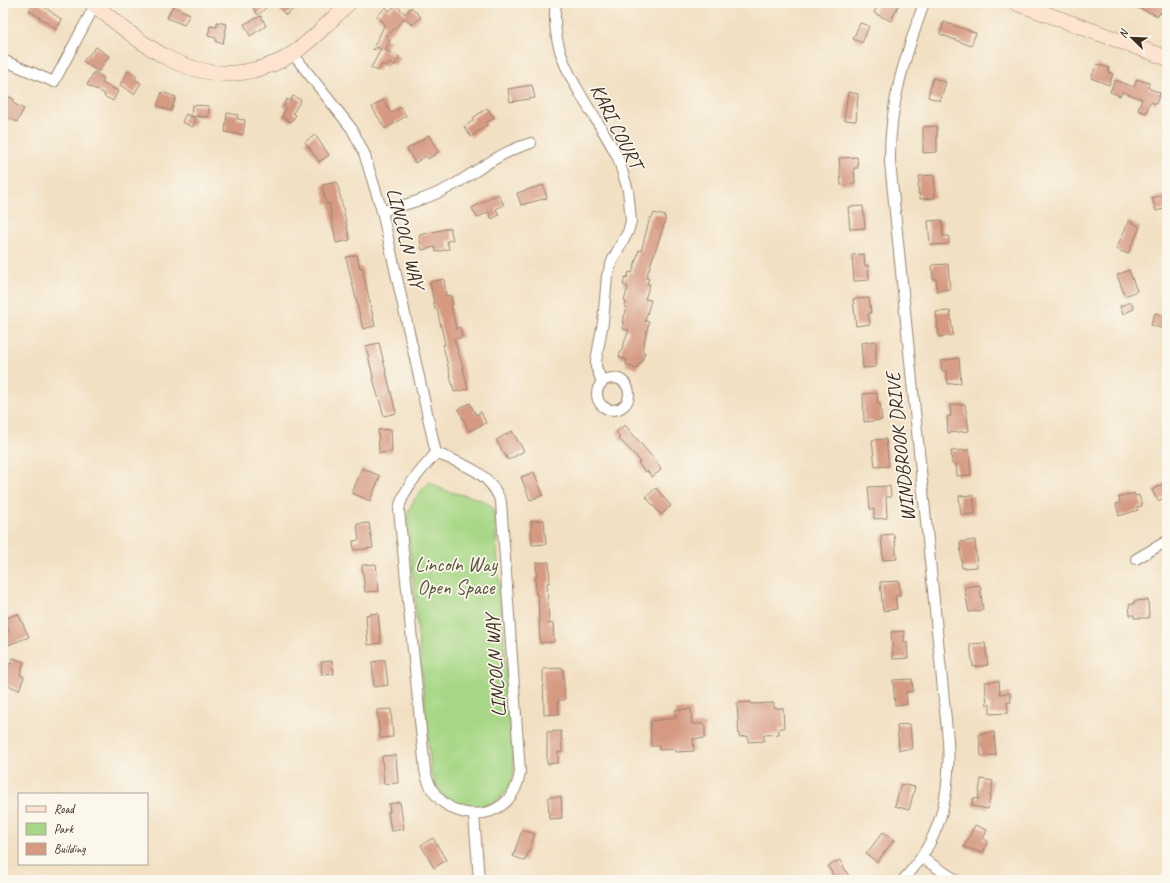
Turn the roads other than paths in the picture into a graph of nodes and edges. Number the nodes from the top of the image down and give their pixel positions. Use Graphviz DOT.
graph roads {
  1 [pos="349,3"];
  2 [pos="556,3"];
  3 [pos="924,3"];
  4 [pos="1016,3"];
  5 [pos="93,4"];
  6 [pos="293,54"];
  7 [pos="1167,58"];
  8 [pos="3,60"];
  9 [pos="531,143"];
  10 [pos="382,211"];
  11 [pos="602,382"];
  12 [pos="436,453"];
  13 [pos="1167,541"];
  14 [pos="1136,560"];
  15 [pos="474,815"];
  16 [pos="922,858"];
  17 [pos="479,880"];
  18 [pos="903,880"];
  19 [pos="956,880"];
  1 -- 6 [label="street"];
  2 -- 11 [label="street, KARI COURT"];
  3 -- 16 [label="street, WINDBROOK DRIVE"];
  4 -- 7 [label="street"];
  5 -- 6 [label="street"];
  5 -- 8 [label="street"];
  6 -- 10 [label="street, LINCOLN WAY"];
  9 -- 10 [label="street"];
  10 -- 12 [label="street, LINCOLN WAY"];
  12 -- 15 [label="street"];
  12 -- 15 [label="street, LINCOLN WAY"];
  13 -- 14 [label="street"];
  15 -- 17 [label="street"];
  16 -- 18 [label="street, WINDBROOK DRIVE"];
  16 -- 19 [label="street"];
}
